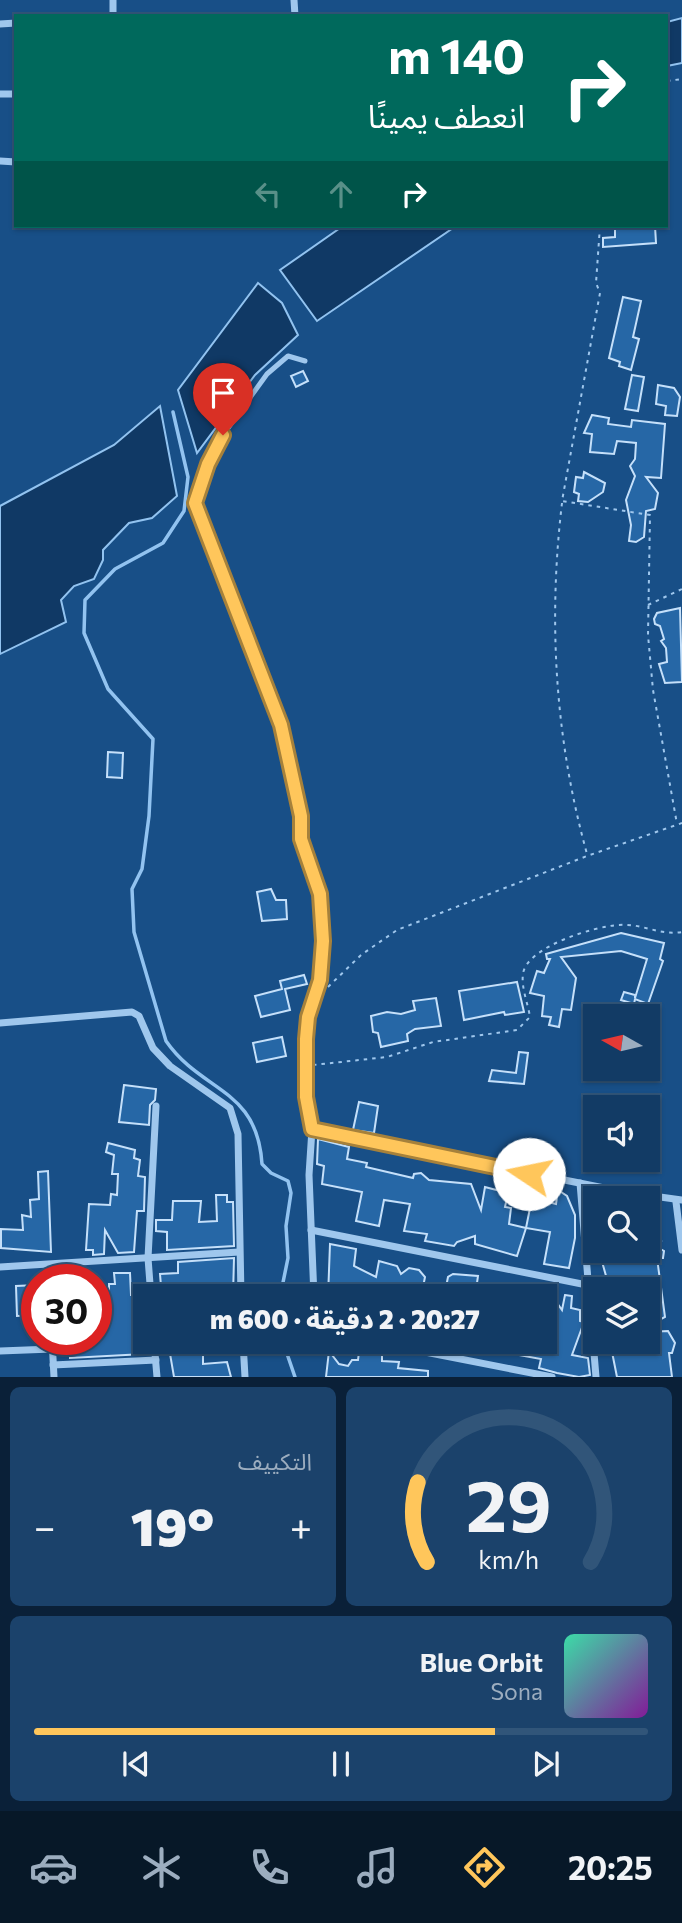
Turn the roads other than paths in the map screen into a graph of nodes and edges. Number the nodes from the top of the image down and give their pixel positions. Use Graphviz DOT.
graph roads {
  1 [pos="305,361"];
  2 [pos="315,876"];
  3 [pos="0,1023"];
  4 [pos="156,1106"];
  5 [pos="312,1129"];
  6 [pos="580,1183"];
  7 [pos="679,1201"];
  8 [pos="311,1230"];
  9 [pos="682,1250"];
  10 [pos="239,1252"];
  11 [pos="148,1258"];
  12 [pos="65,1264"];
  13 [pos="21,1266"];
  14 [pos="0,1267"];
  15 [pos="586,1277"];
  16 [pos="150,1284"];
  17 [pos="240,1284"];
  18 [pos="313,1284"];
  19 [pos="583,1284"];
  20 [pos="21,1351"];
  21 [pos="0,1352"];
  22 [pos="156,1354"];
  23 [pos="244,1354"];
  24 [pos="435,1354"];
  25 [pos="594,1354"];
  26 [pos="53,1355"];
  27 [pos="156,1360"];
  28 [pos="54,1365"];
  29 [pos="54,1377"];
  30 [pos="157,1377"];
  31 [pos="245,1377"];
  32 [pos="552,1377"];
  33 [pos="596,1377"];
  1 -- 2 [label="lane"];
  2 -- 5 [label="street"];
  3 -- 10 [label="street"];
  4 -- 11 [label="street"];
  5 -- 6 [label="street"];
  5 -- 8 [label="street"];
  6 -- 7 [label="street"];
  6 -- 15 [label="street"];
  7 -- 9 [label="street"];
  8 -- 18 [label="street"];
  8 -- 19 [label="street"];
  10 -- 11 [label="street"];
  10 -- 17 [label="street"];
  11 -- 12 [label="street"];
  11 -- 16 [label="street"];
  13 -- 14 [label="street"];
  20 -- 21 [label="street"];
  22 -- 27 [label="street"];
  23 -- 31 [label="street"];
  24 -- 32 [label="street"];
  25 -- 33 [label="street"];
  26 -- 28 [label="street"];
  27 -- 28 [label="street"];
  27 -- 30 [label="street"];
  28 -- 29 [label="street"];
}
